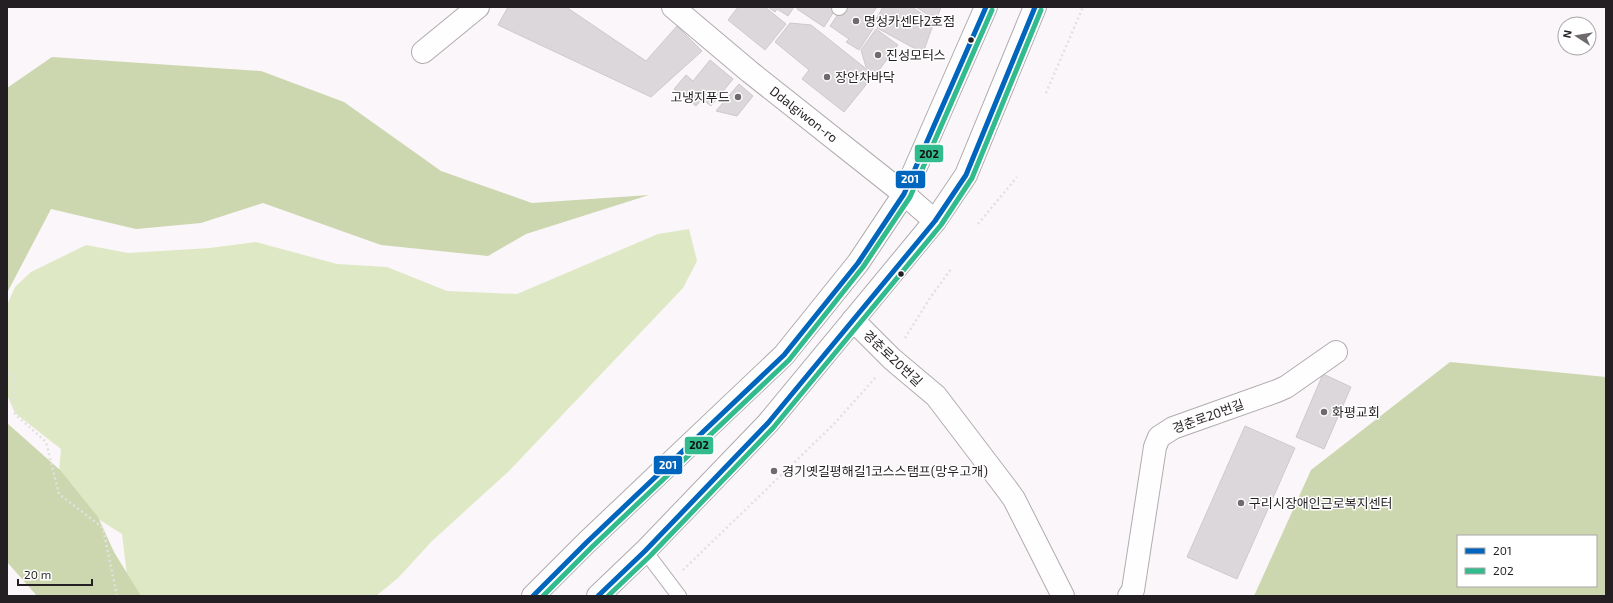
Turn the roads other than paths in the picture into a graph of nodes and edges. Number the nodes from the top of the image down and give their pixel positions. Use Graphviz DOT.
graph roads {
  1 [pos="478,7"];
  2 [pos="673,7"];
  3 [pos="986,7"];
  4 [pos="1035,7"];
  5 [pos="423,52"];
  6 [pos="904,194"];
  7 [pos="935,221"];
  8 [pos="853,320"];
  9 [pos="1336,352"];
  10 [pos="645,551"];
  11 [pos="533,596"];
  12 [pos="598,596"];
  13 [pos="679,596"];
  14 [pos="1063,596"];
  15 [pos="1129,596"];
  1 -- 5 [label="main road"];
  2 -- 6 [label="main road, Ddalgiwon-ro"];
  3 -- 6 [label="main road"];
  4 -- 7 [label="main road"];
  6 -- 7 [label="main road, Ddalgiwon-ro"];
  6 -- 11 [label="main road"];
  7 -- 8 [label="main road"];
  8 -- 10 [label="main road"];
  8 -- 14 [label="main road, 경춘로20번길"];
  9 -- 15 [label="main road, 경춘로20번길"];
  10 -- 12 [label="main road"];
  10 -- 13 [label="lane"];
}
